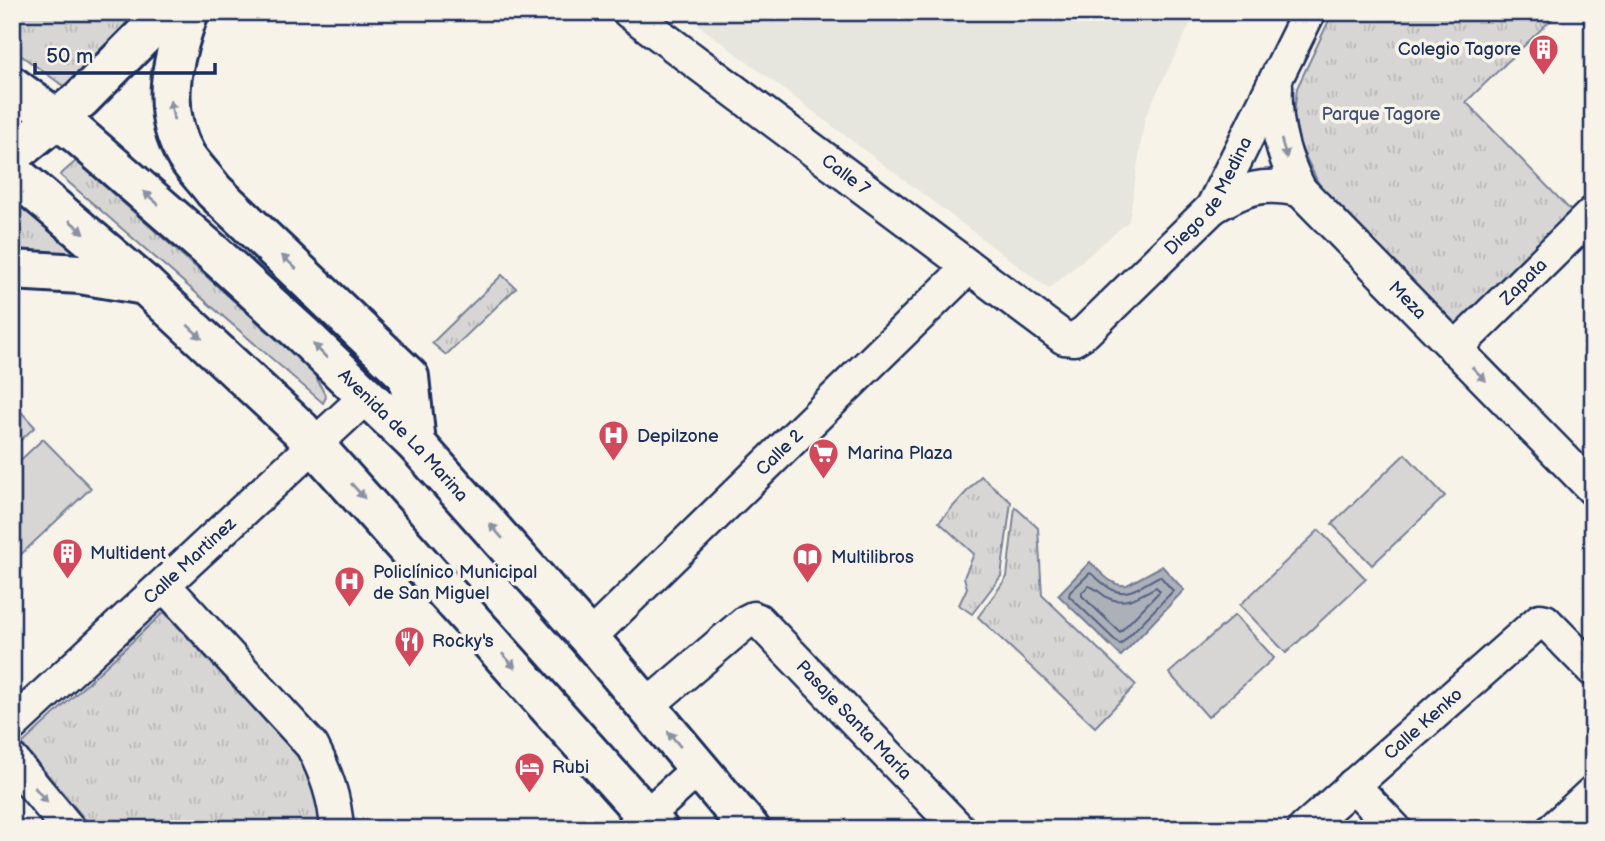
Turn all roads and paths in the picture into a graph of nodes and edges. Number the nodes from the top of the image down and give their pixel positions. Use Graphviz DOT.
graph roads {
  1 [pos="167,12"];
  2 [pos="189,12"];
  3 [pos="629,12"];
  4 [pos="1309,12"];
  5 [pos="1276,82"];
  6 [pos="12,86"];
  7 [pos="57,118"];
  8 [pos="12,155"];
  9 [pos="12,172"];
  10 [pos="1300,190"];
  11 [pos="1212,208"];
  12 [pos="1593,213"];
  13 [pos="968,268"];
  14 [pos="12,270"];
  15 [pos="145,285"];
  16 [pos="1063,338"];
  17 [pos="1455,349"];
  18 [pos="366,397"];
  19 [pos="315,444"];
  20 [pos="416,444"];
  21 [pos="1591,483"];
  22 [pos="164,585"];
  23 [pos="589,638"];
  24 [pos="1593,670"];
  25 [pos="647,706"];
  26 [pos="12,725"];
  27 [pos="12,760"];
  28 [pos="699,768"];
  29 [pos="1353,785"];
  30 [pos="1593,792"];
  31 [pos="646,824"];
  32 [pos="69,829"];
  33 [pos="337,829"];
  34 [pos="750,829"];
  35 [pos="958,829"];
  36 [pos="1304,829"];
  37 [pos="1395,829"];
  38 [pos="1553,829"];
  1 -- 7 [label="main road"];
  20 -- 2 [label="main road, one-way"];
  3 -- 13 [label="street, Calle 7"];
  4 -- 5 [label="street, Diego de Medina"];
  5 -- 10 [label="street, Meza, one-way"];
  5 -- 11 [label="street, Diego de Medina"];
  6 -- 7 [label="main road, Avenida de La Marina"];
  7 -- 8 [label="main road"];
  18 -- 7 [label="main road, Avenida de La Marina, one-way"];
  9 -- 15 [label="main road, one-way"];
  10 -- 11 [label="street"];
  10 -- 17 [label="street, Meza"];
  11 -- 16 [label="street, Diego de Medina"];
  12 -- 17 [label="street, Zapata"];
  13 -- 16 [label="street, Calle 7"];
  13 -- 23 [label="street, Calle 2"];
  14 -- 15 [label="main road"];
  15 -- 19 [label="main road, one-way"];
  17 -- 21 [label="street, Meza, one-way"];
  18 -- 19 [label="street, Calle Martinez"];
  18 -- 20 [label="main road, Avenida de La Marina"];
  19 -- 22 [label="street, Calle Martinez"];
  19 -- 31 [label="main road, one-way"];
  23 -- 20 [label="main road, Avenida de La Marina, one-way"];
  22 -- 26 [label="street, Calle Martinez"];
  22 -- 33 [label="street"];
  23 -- 25 [label="main road, Avenida de La Marina"];
  24 -- 29 [label="street, Calle Kenko"];
  28 -- 25 [label="main road, Avenida de La Marina, one-way"];
  25 -- 35 [label="street, Pasaje Santa María"];
  27 -- 32 [label="street, one-way"];
  28 -- 31 [label="street"];
  28 -- 34 [label="main road, Avenida de La Marina"];
  29 -- 36 [label="street, Calle Kenko"];
  29 -- 37 [label="street"];
  30 -- 38 [label="street"];
}
